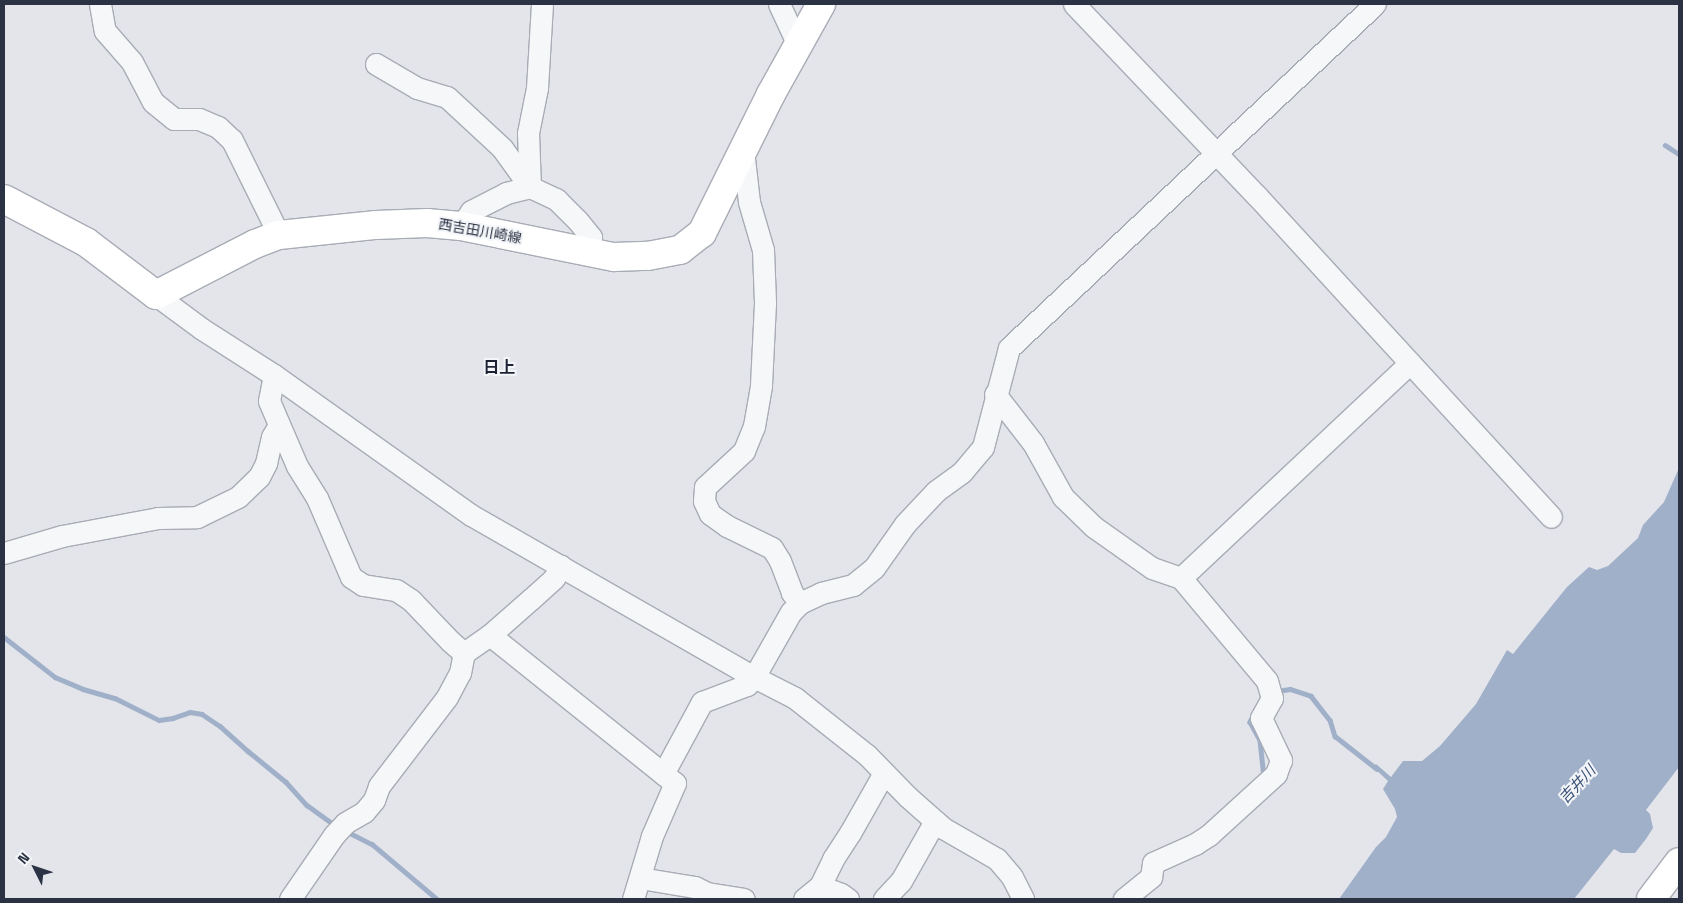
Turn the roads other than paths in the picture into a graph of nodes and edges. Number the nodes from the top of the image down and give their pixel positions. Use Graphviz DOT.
graph roads {
  1 [pos="100,4"];
  2 [pos="542,4"];
  3 [pos="779,4"];
  4 [pos="821,4"];
  5 [pos="1074,4"];
  6 [pos="1375,4"];
  7 [pos="801,44"];
  8 [pos="376,64"];
  9 [pos="743,150"];
  10 [pos="1215,153"];
  11 [pos="530,187"];
  12 [pos="4,199"];
  13 [pos="461,226"];
  14 [pos="279,235"];
  15 [pos="588,253"];
  16 [pos="156,295"];
  17 [pos="1410,363"];
  18 [pos="274,375"];
  19 [pos="995,394"];
  20 [pos="279,425"];
  21 [pos="1550,516"];
  22 [pos="4,553"];
  23 [pos="561,566"];
  24 [pos="1180,578"];
  25 [pos="800,603"];
  26 [pos="490,635"];
  27 [pos="464,653"];
  28 [pos="754,677"];
  29 [pos="884,773"];
  30 [pos="663,774"];
  31 [pos="935,821"];
  32 [pos="1679,862"];
  33 [pos="640,878"];
  34 [pos="812,893"];
  35 [pos="290,899"];
  36 [pos="633,899"];
  37 [pos="744,899"];
  38 [pos="848,899"];
  39 [pos="884,899"];
  40 [pos="1023,899"];
  41 [pos="1124,899"];
  42 [pos="1650,899"];
  1 -- 14 [label="street"];
  2 -- 11 [label="street"];
  3 -- 7 [label="street"];
  4 -- 7 [label="main road, 西吉田川崎線"];
  5 -- 10 [label="street"];
  6 -- 10 [label="street"];
  7 -- 9 [label="main road, 西吉田川崎線"];
  8 -- 11 [label="street"];
  9 -- 15 [label="main road, 西吉田川崎線"];
  9 -- 25 [label="street"];
  10 -- 17 [label="street"];
  10 -- 19 [label="street"];
  11 -- 13 [label="street"];
  11 -- 15 [label="street"];
  12 -- 16 [label="main road"];
  13 -- 14 [label="main road, 西吉田川崎線"];
  13 -- 15 [label="main road, 西吉田川崎線"];
  14 -- 16 [label="main road, 西吉田川崎線"];
  16 -- 18 [label="street"];
  17 -- 21 [label="street"];
  17 -- 24 [label="street"];
  18 -- 20 [label="street"];
  18 -- 23 [label="street"];
  19 -- 24 [label="street"];
  19 -- 25 [label="street"];
  20 -- 22 [label="street"];
  20 -- 27 [label="street"];
  23 -- 26 [label="street"];
  23 -- 28 [label="street"];
  24 -- 41 [label="street"];
  25 -- 28 [label="street"];
  26 -- 27 [label="street"];
  26 -- 30 [label="street"];
  27 -- 35 [label="street"];
  28 -- 29 [label="street"];
  28 -- 30 [label="street"];
  29 -- 31 [label="street"];
  29 -- 34 [label="street"];
  30 -- 33 [label="street"];
  31 -- 39 [label="street"];
  31 -- 40 [label="street"];
  32 -- 42 [label="main road"];
  33 -- 36 [label="street"];
  33 -- 37 [label="street"];
  34 -- 38 [label="street"];
}
